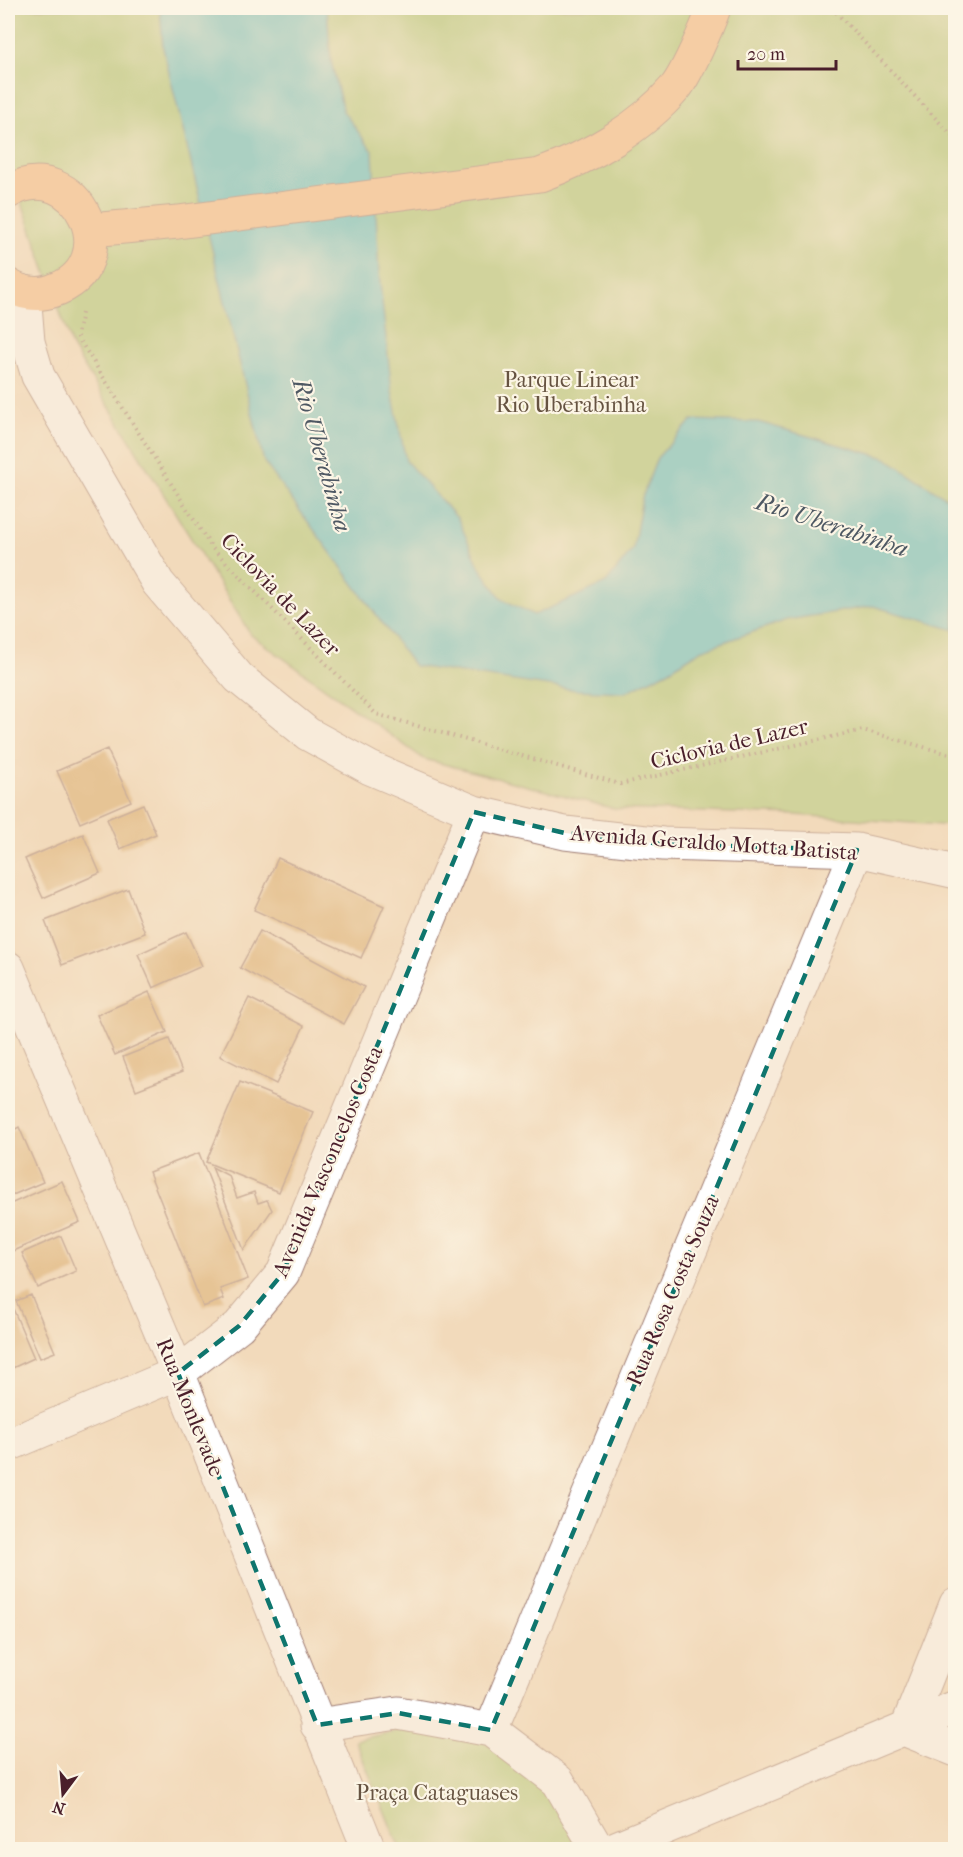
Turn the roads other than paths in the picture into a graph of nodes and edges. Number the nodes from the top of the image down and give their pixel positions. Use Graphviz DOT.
graph roads {
  1 [pos="714,8"];
  2 [pos="8,192"];
  3 [pos="91,230"];
  4 [pos="16,288"];
  5 [pos="474,812"];
  6 [pos="857,850"];
  7 [pos="956,872"];
  8 [pos="8,968"];
  9 [pos="178,1373"];
  10 [pos="8,1445"];
  11 [pos="956,1604"];
  12 [pos="956,1707"];
  13 [pos="317,1725"];
  14 [pos="491,1730"];
  15 [pos="906,1730"];
  16 [pos="956,1750"];
  17 [pos="369,1850"];
  18 [pos="598,1850"];
  19 [pos="611,1850"];
  1 -- 3 [label="main road"];
  2 -- 3 [label="main road"];
  3 -- 4 [label="main road"];
  4 -- 5 [label="street, Avenida Geraldo Motta Batista"];
  5 -- 6 [label="street, Avenida Geraldo Motta Batista"];
  5 -- 9 [label="street, Avenida Vasconcelos Costa"];
  6 -- 7 [label="street, Avenida Geraldo Motta Batista"];
  6 -- 14 [label="street, Rua Rosa Costa Souza"];
  8 -- 9 [label="street, Rua Monlevade"];
  9 -- 10 [label="street, Avenida Vasconcelos Costa"];
  9 -- 13 [label="street, Rua Monlevade"];
  11 -- 15 [label="street"];
  12 -- 15 [label="street"];
  13 -- 14 [label="street"];
  13 -- 17 [label="street, Rua Monlevade"];
  14 -- 18 [label="street"];
  15 -- 16 [label="street"];
  15 -- 19 [label="street"];
}
